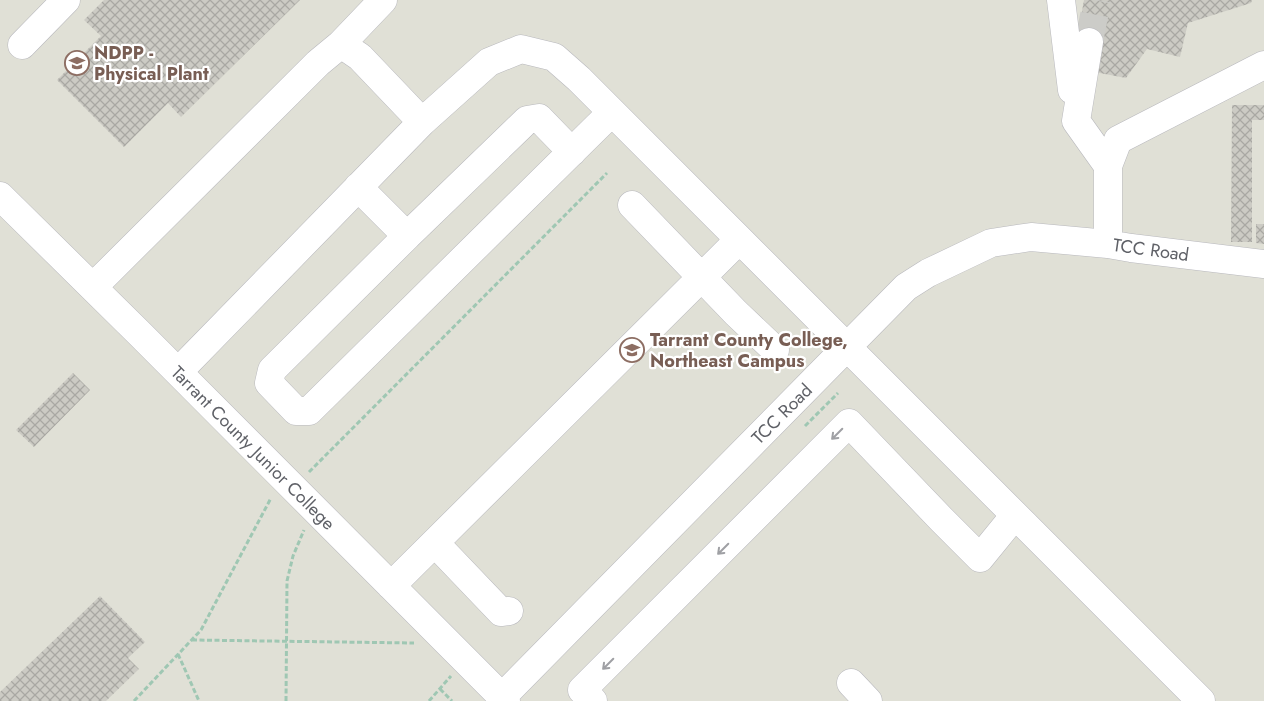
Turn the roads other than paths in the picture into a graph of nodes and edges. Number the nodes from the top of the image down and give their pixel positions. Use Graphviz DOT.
graph roads {
  1 [pos="66,0"];
  2 [pos="383,0"];
  3 [pos="1061,0"];
  4 [pos="1089,42"];
  5 [pos="341,44"];
  6 [pos="22,45"];
  7 [pos="1264,65"];
  8 [pos="612,112"];
  9 [pos="422,122"];
  10 [pos="1076,122"];
  11 [pos="572,152"];
  12 [pos="1108,166"];
  13 [pos="358,187"];
  14 [pos="0,196"];
  15 [pos="632,205"];
  16 [pos="406,236"];
  17 [pos="739,240"];
  18 [pos="1108,244"];
  19 [pos="1264,264"];
  20 [pos="701,278"];
  21 [pos="93,287"];
  22 [pos="847,348"];
  23 [pos="775,350"];
  24 [pos="178,372"];
  25 [pos="1015,515"];
  26 [pos="435,543"];
  27 [pos="391,586"];
  28 [pos="509,611"];
  29 [pos="504,699"];
  30 [pos="593,701"];
  31 [pos="1201,701"];
  1 -- 6 [label="street"];
  2 -- 5 [label="street"];
  3 -- 10 [label="street"];
  4 -- 10 [label="street"];
  5 -- 9 [label="street"];
  5 -- 21 [label="street"];
  7 -- 12 [label="street"];
  8 -- 9 [label="street"];
  8 -- 11 [label="street"];
  8 -- 17 [label="street"];
  9 -- 13 [label="street"];
  10 -- 12 [label="street"];
  11 -- 16 [label="street"];
  11 -- 16 [label="street"];
  12 -- 18 [label="street"];
  13 -- 16 [label="street"];
  13 -- 24 [label="street"];
  14 -- 21 [label="street, Tarrant County Junior College"];
  15 -- 20 [label="street"];
  17 -- 20 [label="street"];
  17 -- 22 [label="street"];
  18 -- 19 [label="street, TCC Road"];
  18 -- 22 [label="street, TCC Road"];
  20 -- 23 [label="street"];
  20 -- 26 [label="street"];
  21 -- 24 [label="street, Tarrant County Junior College"];
  22 -- 25 [label="street"];
  22 -- 29 [label="street, TCC Road"];
  24 -- 27 [label="street, Tarrant County Junior College"];
  25 -- 30 [label="street, one-way"];
  25 -- 31 [label="street"];
  26 -- 27 [label="street"];
  26 -- 28 [label="street"];
  27 -- 29 [label="street, Tarrant County Junior College"];
}
